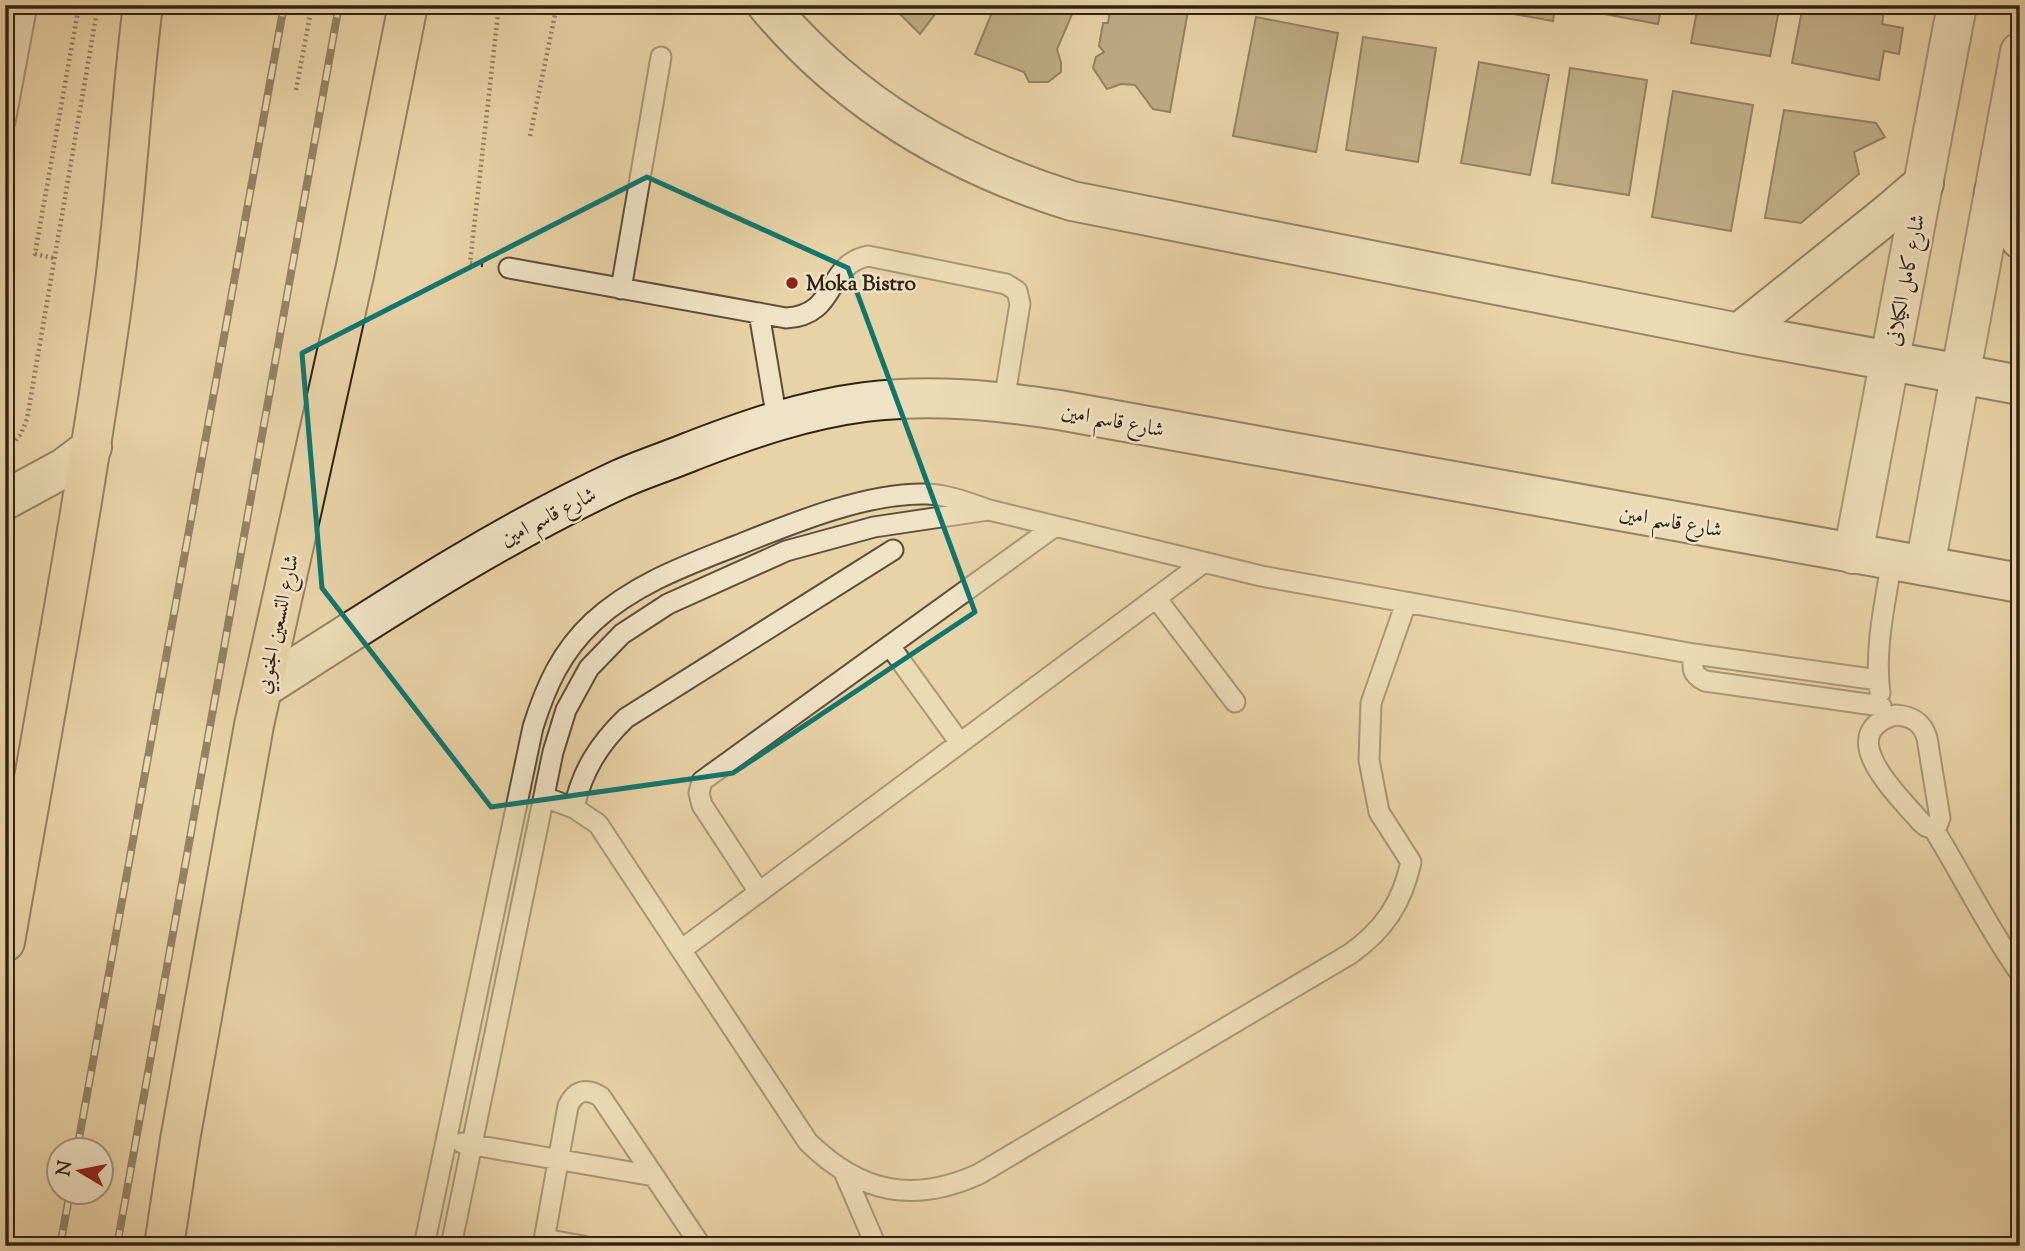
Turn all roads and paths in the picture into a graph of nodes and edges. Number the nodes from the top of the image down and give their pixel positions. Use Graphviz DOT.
graph roads {
  1 [pos="27,5"];
  2 [pos="79,5"];
  3 [pos="98,5"];
  4 [pos="143,5"];
  5 [pos="312,5"];
  6 [pos="408,5"];
  7 [pos="499,5"];
  8 [pos="557,5"];
  9 [pos="767,5"];
  10 [pos="1954,10"];
  11 [pos="2020,52"];
  12 [pos="661,57"];
  13 [pos="296,90"];
  14 [pos="5,122"];
  15 [pos="530,136"];
  16 [pos="1924,183"];
  17 [pos="1994,192"];
  18 [pos="2020,239"];
  19 [pos="53,257"];
  20 [pos="509,268"];
  21 [pos="621,289"];
  22 [pos="759,313"];
  23 [pos="1739,333"];
  24 [pos="1889,360"];
  25 [pos="1961,374"];
  26 [pos="2020,385"];
  27 [pos="1004,401"];
  28 [pos="777,420"];
  29 [pos="92,447"];
  30 [pos="5,453"];
  31 [pos="5,500"];
  32 [pos="989,510"];
  33 [pos="1054,527"];
  34 [pos="893,550"];
  35 [pos="1853,554"];
  36 [pos="1203,563"];
  37 [pos="1908,563"];
  38 [pos="2020,583"];
  39 [pos="1156,598"];
  40 [pos="1406,603"];
  41 [pos="890,646"];
  42 [pos="1694,654"];
  43 [pos="1878,680"];
  44 [pos="263,688"];
  45 [pos="1235,702"];
  46 [pos="1883,712"];
  47 [pos="960,743"];
  48 [pos="544,797"];
  49 [pos="574,808"];
  50 [pos="1933,828"];
  51 [pos="758,892"];
  52 [pos="5,942"];
  53 [pos="681,950"];
  54 [pos="2020,973"];
  55 [pos="446,1140"];
  56 [pos="473,1144"];
  57 [pos="558,1159"];
  58 [pos="844,1172"];
  59 [pos="654,1176"];
  60 [pos="543,1242"];
  61 [pos="164,1246"];
  62 [pos="424,1246"];
  63 [pos="452,1246"];
  64 [pos="583,1246"];
  65 [pos="701,1246"];
  66 [pos="876,1246"];
  1 -- 14 [label="lane"];
  2 -- 19 [label="path"];
  3 -- 19 [label="path"];
  4 -- 29 [label="highway"];
  5 -- 13 [label="path"];
  6 -- 44 [label="highway, شارع التسعين الجنوبي"];
  7 -- 20 [label="path"];
  8 -- 15 [label="path"];
  9 -- 23 [label="main road"];
  10 -- 16 [label="main road, شارع كامل الكيلانى"];
  11 -- 17 [label="main road"];
  12 -- 21 [label="lane"];
  16 -- 23 [label="main road"];
  16 -- 24 [label="main road, شارع كامل الكيلانى"];
  17 -- 18 [label="main road"];
  17 -- 25 [label="main road"];
  19 -- 30 [label="path"];
  20 -- 21 [label="lane"];
  21 -- 22 [label="lane"];
  22 -- 27 [label="lane"];
  22 -- 28 [label="lane"];
  23 -- 24 [label="main road"];
  24 -- 25 [label="main road"];
  24 -- 35 [label="main road, شارع كامل الكيلانى"];
  25 -- 26 [label="main road"];
  25 -- 37 [label="main road"];
  27 -- 28 [label="main road, شارع قاسم امين"];
  27 -- 35 [label="main road, شارع قاسم امين"];
  28 -- 44 [label="main road, شارع قاسم امين"];
  29 -- 31 [label="main road"];
  29 -- 52 [label="highway"];
  32 -- 33 [label="lane"];
  32 -- 48 [label="lane"];
  32 -- 55 [label="lane"];
  33 -- 36 [label="lane"];
  33 -- 41 [label="lane"];
  34 -- 49 [label="lane"];
  35 -- 37 [label="main road, شارع قاسم امين"];
  36 -- 39 [label="lane"];
  36 -- 40 [label="lane"];
  37 -- 38 [label="main road, شارع قاسم امين"];
  37 -- 43 [label="lane"];
  39 -- 45 [label="lane"];
  39 -- 47 [label="lane"];
  40 -- 42 [label="lane"];
  40 -- 58 [label="lane"];
  41 -- 47 [label="lane"];
  41 -- 51 [label="lane"];
  42 -- 43 [label="lane"];
  42 -- 46 [label="lane"];
  43 -- 46 [label="lane"];
  44 -- 61 [label="highway, شارع التسعين الجنوبي"];
  46 -- 50 [label="lane"];
  46 -- 50 [label="lane"];
  47 -- 51 [label="lane"];
  48 -- 49 [label="lane"];
  48 -- 56 [label="lane"];
  49 -- 53 [label="lane"];
  50 -- 54 [label="lane"];
  51 -- 53 [label="lane"];
  53 -- 58 [label="lane"];
  55 -- 56 [label="lane"];
  55 -- 62 [label="lane"];
  56 -- 57 [label="lane"];
  56 -- 63 [label="lane"];
  57 -- 59 [label="lane"];
  57 -- 59 [label="lane"];
  57 -- 60 [label="lane"];
  58 -- 66 [label="lane"];
  59 -- 65 [label="lane"];
  60 -- 64 [label="lane"];
}
